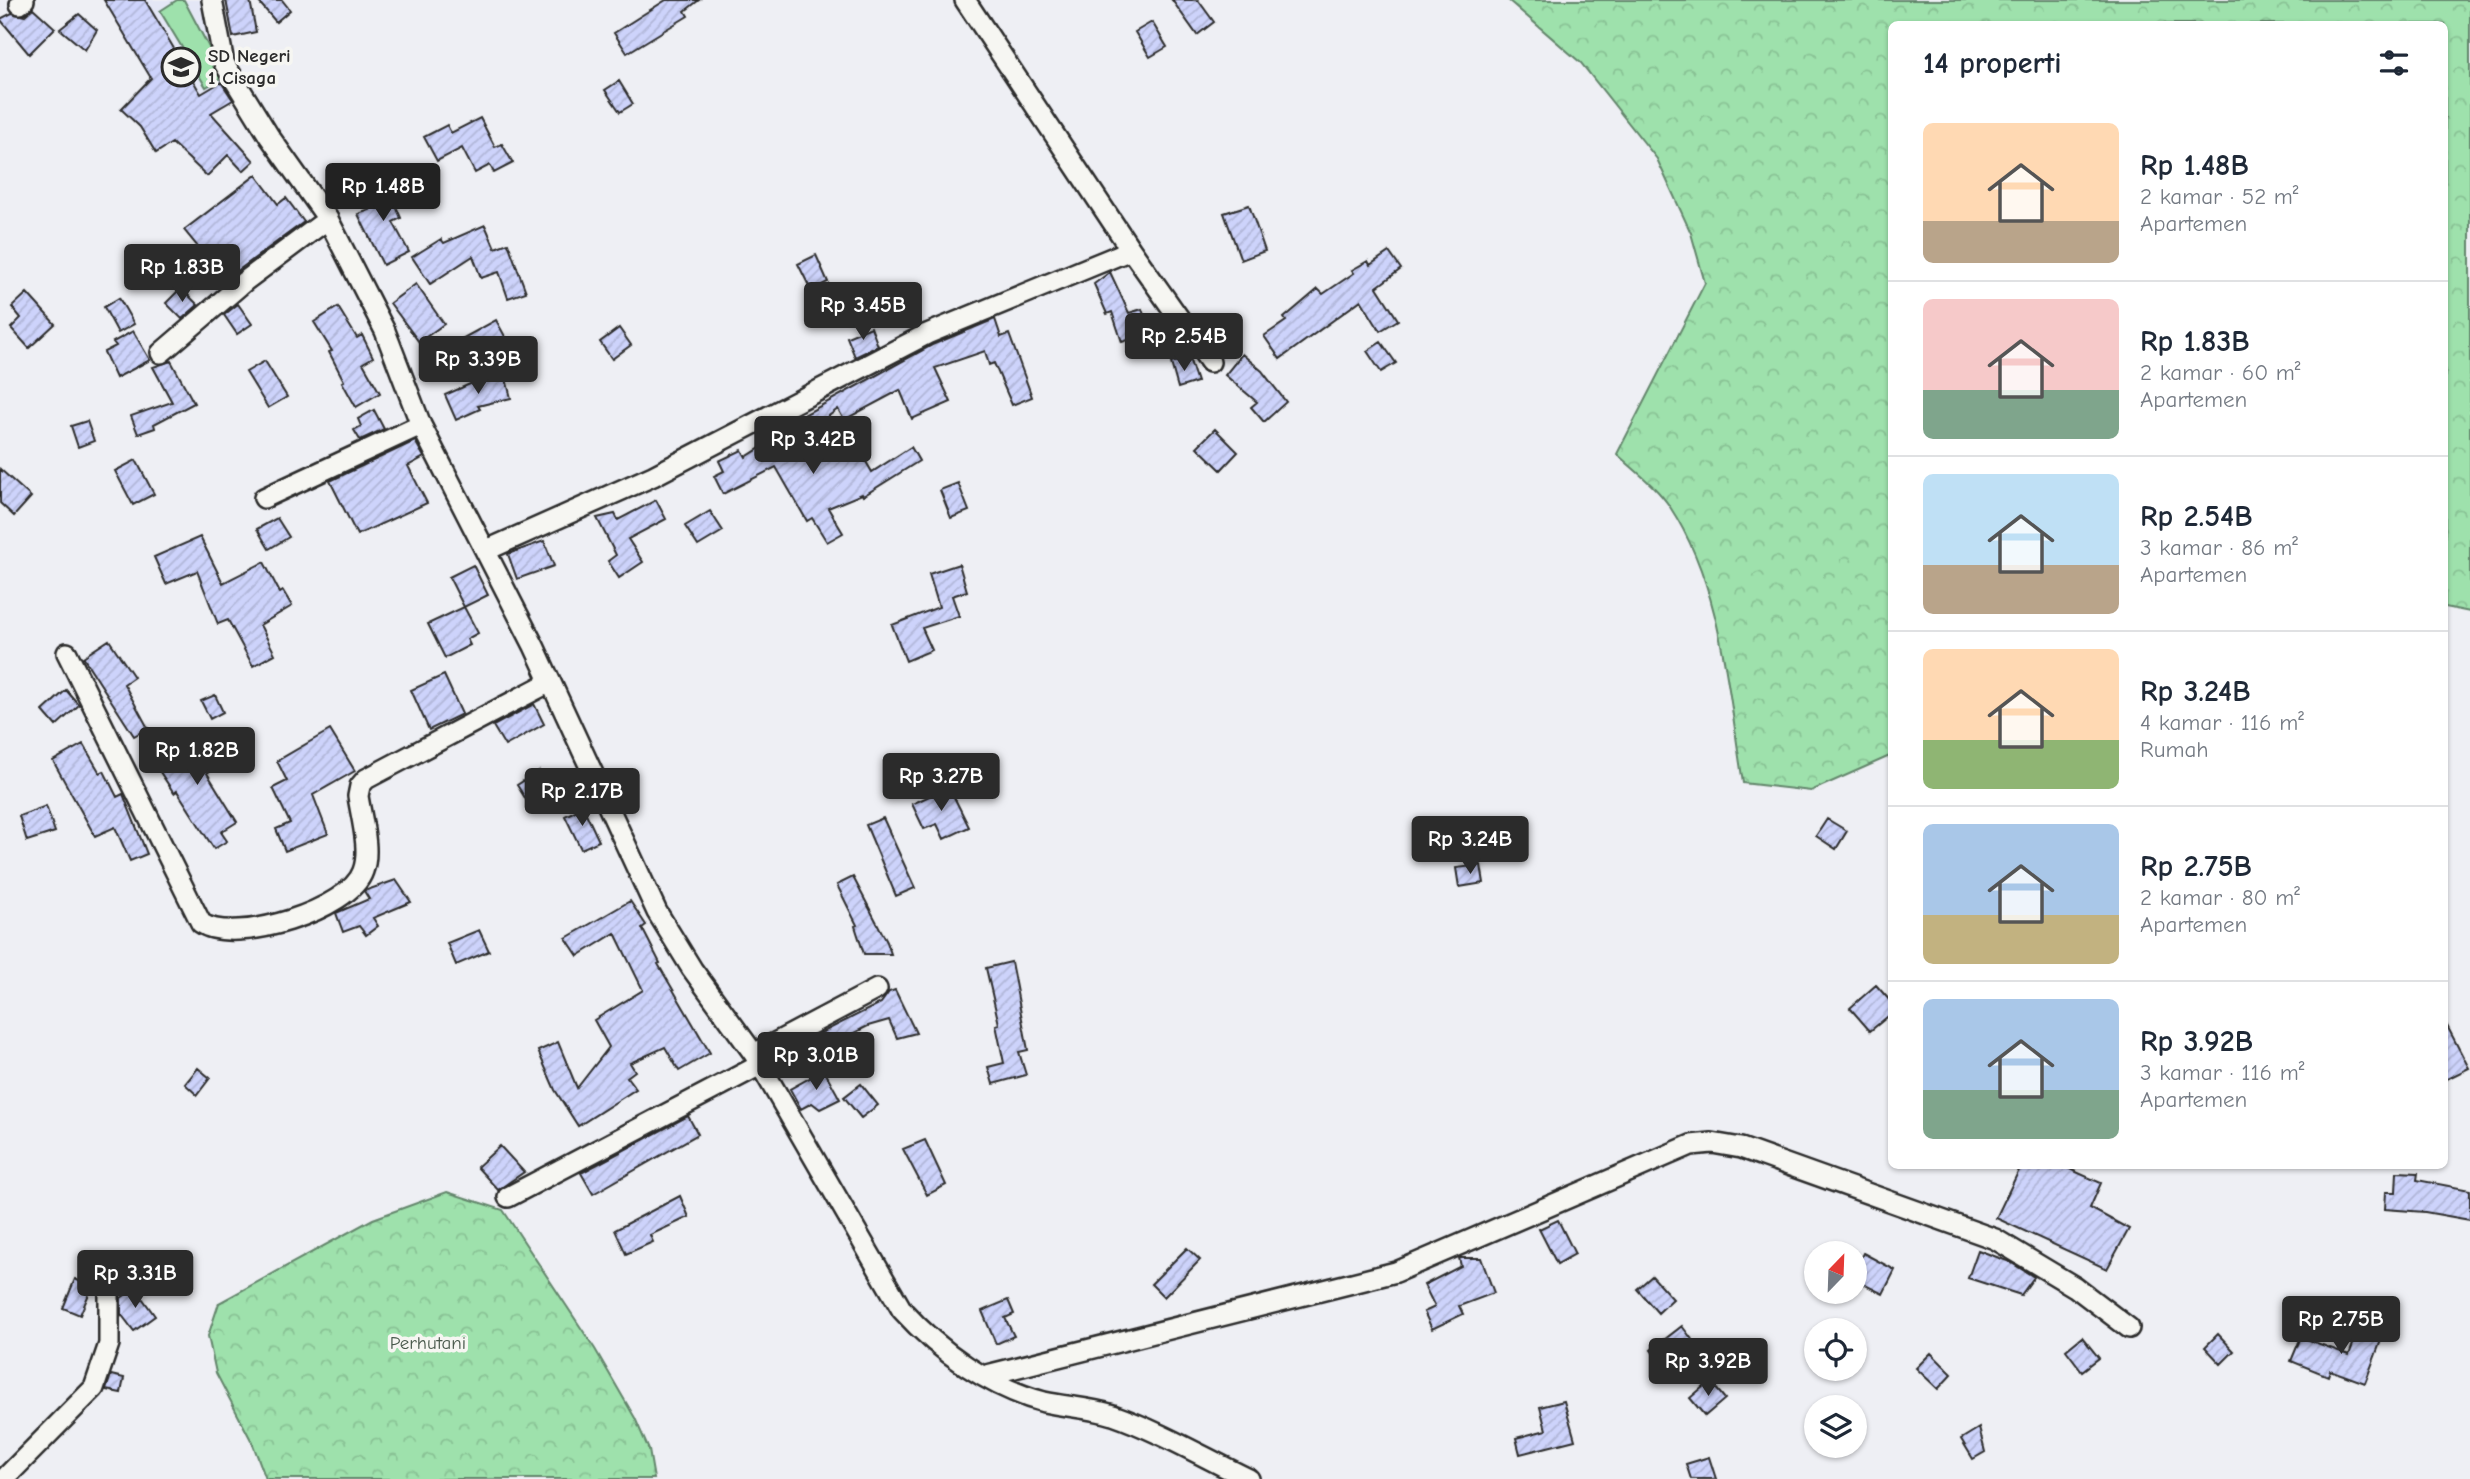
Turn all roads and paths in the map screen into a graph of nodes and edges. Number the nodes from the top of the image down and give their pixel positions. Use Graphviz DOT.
graph roads {
  1 [pos="212,0"];
  2 [pos="965,0"];
  3 [pos="328,219"];
  4 [pos="1131,250"];
  5 [pos="161,353"];
  6 [pos="1210,362"];
  7 [pos="421,425"];
  8 [pos="264,498"];
  9 [pos="487,550"];
  10 [pos="67,653"];
  11 [pos="550,682"];
  12 [pos="877,989"];
  13 [pos="757,1060"];
  14 [pos="508,1197"];
  15 [pos="109,1294"];
  16 [pos="2129,1328"];
  17 [pos="983,1376"];
  18 [pos="5,1471"];
  19 [pos="1249,1479"];
  1 -- 3 [label="street"];
  2 -- 4 [label="street"];
  3 -- 5 [label="street"];
  3 -- 7 [label="street"];
  4 -- 6 [label="street"];
  4 -- 9 [label="street"];
  7 -- 8 [label="street"];
  7 -- 9 [label="street"];
  9 -- 11 [label="street"];
  10 -- 11 [label="street"];
  11 -- 13 [label="street"];
  12 -- 13 [label="street"];
  13 -- 14 [label="street"];
  13 -- 17 [label="street"];
  15 -- 18 [label="street"];
  16 -- 17 [label="street"];
  17 -- 19 [label="street"];
}
